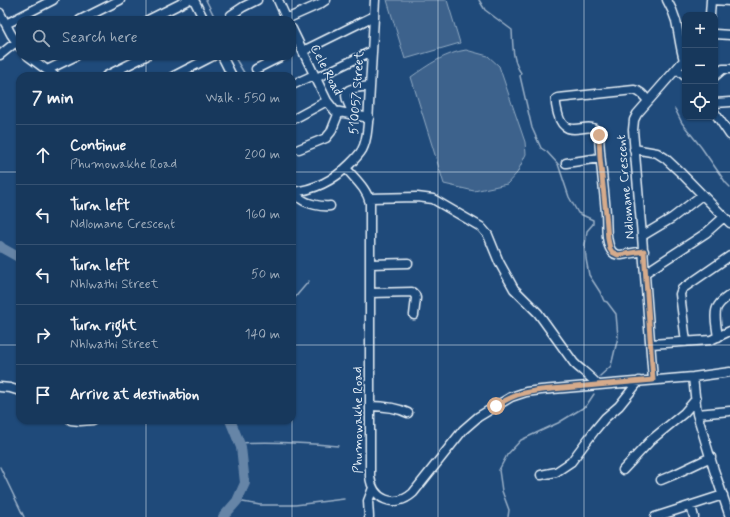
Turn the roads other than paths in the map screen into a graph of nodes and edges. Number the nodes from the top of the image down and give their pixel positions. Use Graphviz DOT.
graph roads {
  1 [pos="53,0"];
  2 [pos="120,0"];
  3 [pos="188,0"];
  4 [pos="194,0"];
  5 [pos="257,0"];
  6 [pos="278,0"];
  7 [pos="326,0"];
  8 [pos="375,0"];
  9 [pos="667,0"];
  10 [pos="711,0"];
  11 [pos="730,1"];
  12 [pos="710,12"];
  13 [pos="0,15"];
  14 [pos="231,15"];
  15 [pos="22,16"];
  16 [pos="88,16"];
  17 [pos="156,16"];
  18 [pos="202,16"];
  19 [pos="284,16"];
  20 [pos="294,16"];
  21 [pos="374,16"];
  22 [pos="16,19"];
  23 [pos="6,24"];
  24 [pos="718,34"];
  25 [pos="730,35"];
  26 [pos="296,38"];
  27 [pos="16,42"];
  28 [pos="16,46"];
  29 [pos="302,49"];
  30 [pos="296,50"];
  31 [pos="372,50"];
  32 [pos="682,53"];
  33 [pos="0,55"];
  34 [pos="33,60"];
  35 [pos="68,60"];
  36 [pos="138,60"];
  37 [pos="205,60"];
  38 [pos="224,60"];
  39 [pos="274,60"];
  40 [pos="682,63"];
  41 [pos="256,69"];
  42 [pos="677,69"];
  43 [pos="730,69"];
  44 [pos="47,70"];
  45 [pos="50,72"];
  46 [pos="114,72"];
  47 [pos="182,72"];
  48 [pos="230,72"];
  49 [pos="682,73"];
  50 [pos="718,73"];
  51 [pos="315,76"];
  52 [pos="296,83"];
  53 [pos="370,86"];
  54 [pos="327,101"];
  55 [pos="648,101"];
  56 [pos="718,102"];
  57 [pos="730,102"];
  58 [pos="339,112"];
  59 [pos="354,115"];
  60 [pos="718,117"];
  61 [pos="296,118"];
  62 [pos="368,118"];
  63 [pos="730,135"];
  64 [pos="299,149"];
  65 [pos="634,149"];
  66 [pos="600,158"];
  67 [pos="566,163"];
  68 [pos="346,168"];
  69 [pos="296,191"];
  70 [pos="296,195"];
  71 [pos="702,195"];
  72 [pos="369,198"];
  73 [pos="330,206"];
  74 [pos="727,220"];
  75 [pos="642,236"];
  76 [pos="644,251"];
  77 [pos="730,256"];
  78 [pos="408,263"];
  79 [pos="370,264"];
  80 [pos="645,273"];
  81 [pos="370,293"];
  82 [pos="730,295"];
  83 [pos="414,315"];
  84 [pos="730,332"];
  85 [pos="718,337"];
  86 [pos="686,342"];
  87 [pos="651,344"];
  88 [pos="730,372"];
  89 [pos="693,377"];
  90 [pos="653,380"];
  91 [pos="638,381"];
  92 [pos="598,385"];
  93 [pos="0,387"];
  94 [pos="16,390"];
  95 [pos="696,399"];
  96 [pos="370,406"];
  97 [pos="730,411"];
  98 [pos="408,413"];
  99 [pos="698,414"];
  100 [pos="711,457"];
  101 [pos="623,470"];
  102 [pos="541,475"];
  103 [pos="661,480"];
  104 [pos="373,488"];
  105 [pos="723,495"];
  106 [pos="691,506"];
  107 [pos="369,517"];
  108 [pos="655,517"];
  109 [pos="694,517"];
  110 [pos="730,517"];
  1 -- 15 [label="street"];
  2 -- 16 [label="street"];
  3 -- 17 [label="street"];
  4 -- 18 [label="street"];
  5 -- 14 [label="street"];
  6 -- 19 [label="street"];
  7 -- 20 [label="street"];
  8 -- 21 [label="street, 510057 Street"];
  9 -- 32 [label="street"];
  10 -- 11 [label="street"];
  10 -- 12 [label="street"];
  13 -- 23 [label="street"];
  21 -- 29 [label="street"];
  21 -- 31 [label="street, 510057 Street"];
  22 -- 23 [label="street"];
  23 -- 27 [label="street"];
  24 -- 25 [label="street"];
  26 -- 29 [label="street, Cele Road"];
  28 -- 33 [label="street"];
  29 -- 30 [label="street"];
  29 -- 51 [label="street, Cele Road"];
  31 -- 51 [label="street"];
  31 -- 53 [label="street, 510057 Street"];
  34 -- 44 [label="street"];
  35 -- 44 [label="street"];
  36 -- 46 [label="street"];
  37 -- 47 [label="street"];
  38 -- 48 [label="street"];
  39 -- 41 [label="street"];
  40 -- 42 [label="street, Ndlomane Crescent"];
  42 -- 49 [label="street"];
  42 -- 55 [label="street, Ndlomane Crescent"];
  43 -- 50 [label="street"];
  44 -- 45 [label="street"];
  51 -- 52 [label="street"];
  51 -- 54 [label="street, Cele Road"];
  53 -- 59 [label="street"];
  53 -- 62 [label="street, 510057 Street"];
  54 -- 58 [label="street, Cele Road"];
  54 -- 61 [label="street"];
  55 -- 65 [label="street, Ndlomane Crescent"];
  55 -- 66 [label="street"];
  56 -- 57 [label="street"];
  58 -- 59 [label="street, Cele Road"];
  58 -- 64 [label="street"];
  59 -- 62 [label="street, Cele Road"];
  60 -- 63 [label="street"];
  62 -- 68 [label="street, 510057 Street"];
  65 -- 71 [label="street"];
  65 -- 75 [label="street, Ndlomane Crescent"];
  66 -- 67 [label="street"];
  66 -- 76 [label="street"];
  68 -- 69 [label="street, 510057 Street"];
  68 -- 72 [label="street"];
  70 -- 73 [label="street"];
  71 -- 74 [label="street"];
  71 -- 75 [label="street"];
  72 -- 79 [label="street, Phumowakhe Road"];
  72 -- 92 [label="street"];
  74 -- 80 [label="street"];
  75 -- 76 [label="street, Ndlomane Crescent"];
  76 -- 80 [label="street, Ndlomane Crescent"];
  77 -- 86 [label="street"];
  78 -- 79 [label="street"];
  79 -- 81 [label="street, Phumowakhe Road"];
  80 -- 87 [label="street, Ndlomane Crescent"];
  81 -- 83 [label="street"];
  81 -- 96 [label="street, Phumowakhe Road"];
  82 -- 85 [label="street"];
  84 -- 85 [label="street"];
  85 -- 86 [label="street"];
  86 -- 87 [label="street"];
  87 -- 90 [label="street, Ndlomane Crescent"];
  88 -- 89 [label="street, Phumowakhe Road"];
  89 -- 90 [label="street, Phumowakhe Road"];
  89 -- 95 [label="street"];
  90 -- 91 [label="street, Phumowakhe Road"];
  91 -- 92 [label="street, Phumowakhe Road"];
  91 -- 102 [label="street"];
  92 -- 104 [label="street, Phumowakhe Road"];
  93 -- 94 [label="street"];
  95 -- 99 [label="street"];
  95 -- 101 [label="street"];
  96 -- 98 [label="street"];
  96 -- 104 [label="street, Phumowakhe Road"];
  97 -- 99 [label="street"];
  99 -- 100 [label="street"];
  100 -- 103 [label="street"];
  100 -- 105 [label="street"];
  104 -- 107 [label="street"];
  105 -- 106 [label="street"];
  105 -- 110 [label="street"];
  106 -- 108 [label="street"];
  106 -- 109 [label="street"];
}
